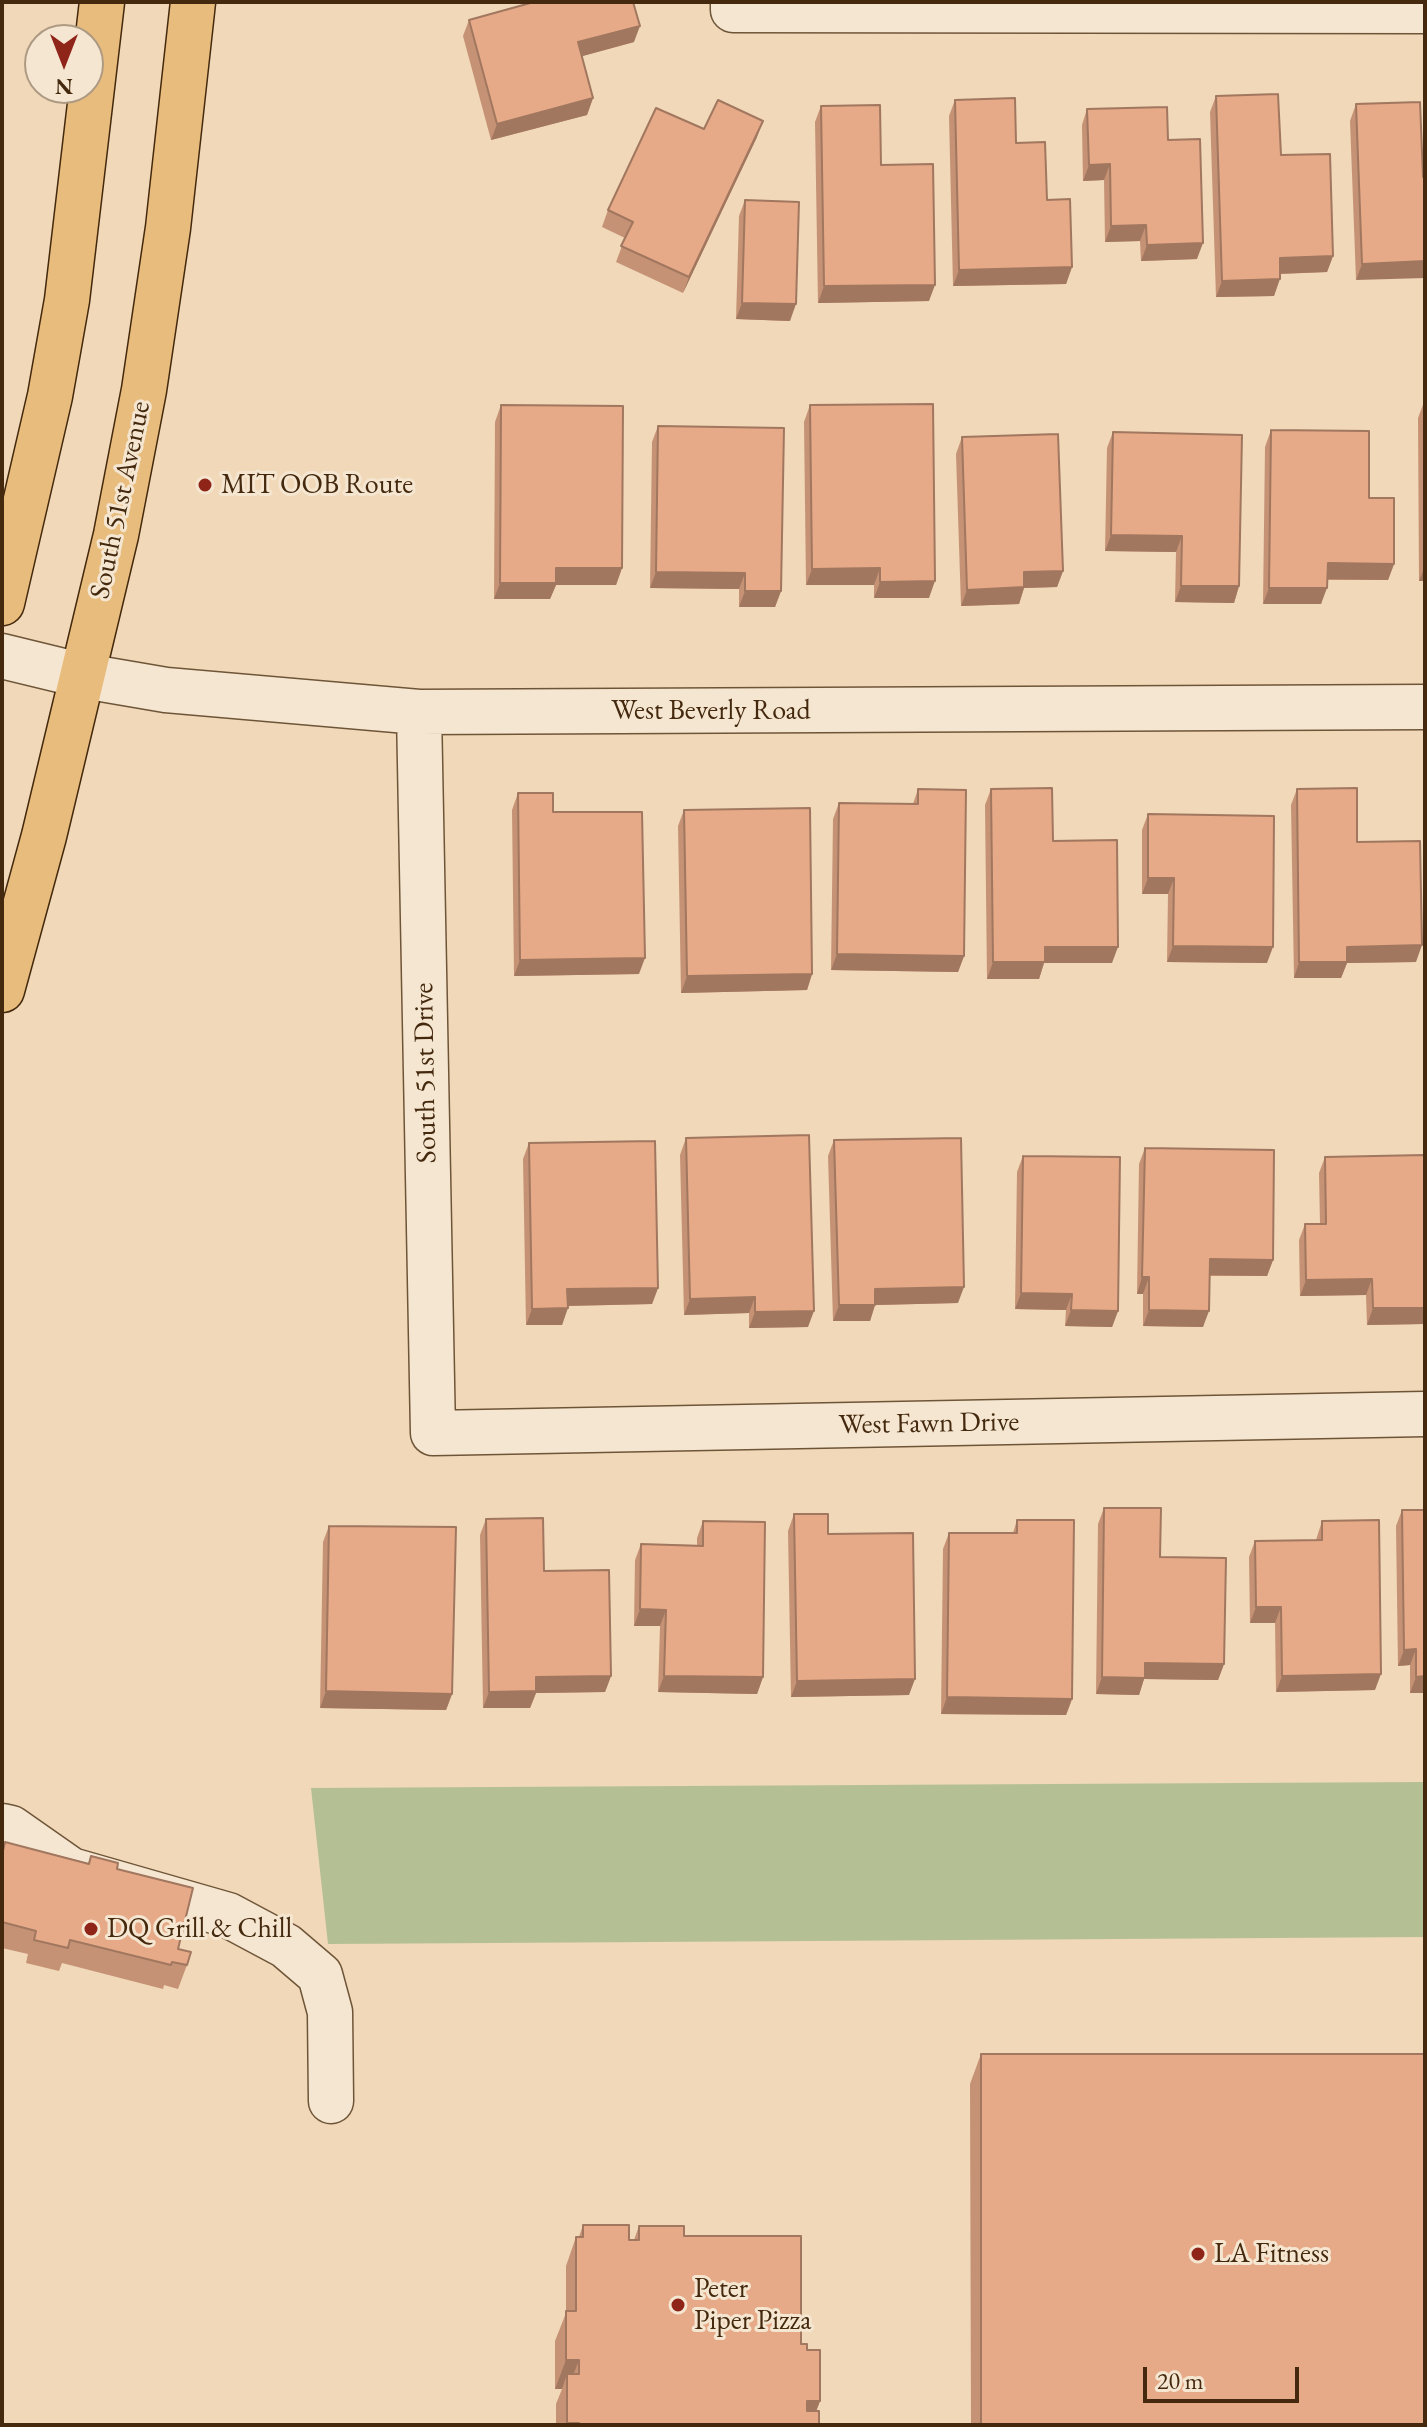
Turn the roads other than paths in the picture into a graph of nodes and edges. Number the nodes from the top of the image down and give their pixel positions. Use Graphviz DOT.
graph roads {
  1 [pos="102,2"];
  2 [pos="193,2"];
  3 [pos="733,6"];
  4 [pos="1425,11"];
  5 [pos="2,603"];
  6 [pos="2,656"];
  7 [pos="84,676"];
  8 [pos="1425,707"];
  9 [pos="419,712"];
  10 [pos="2,990"];
  11 [pos="1425,1414"];
  12 [pos="433,1433"];
  13 [pos="2,1826"];
  14 [pos="331,2101"];
  1 -- 5 [label="main road"];
  2 -- 7 [label="main road, South 51st Avenue"];
  3 -- 4 [label="street"];
  6 -- 7 [label="street, West Beverly Road"];
  7 -- 9 [label="street, West Beverly Road"];
  7 -- 10 [label="main road, South 51st Avenue"];
  8 -- 9 [label="street, West Beverly Road"];
  9 -- 12 [label="street, South 51st Drive"];
  11 -- 12 [label="street, West Fawn Drive"];
  13 -- 14 [label="street"];
}
